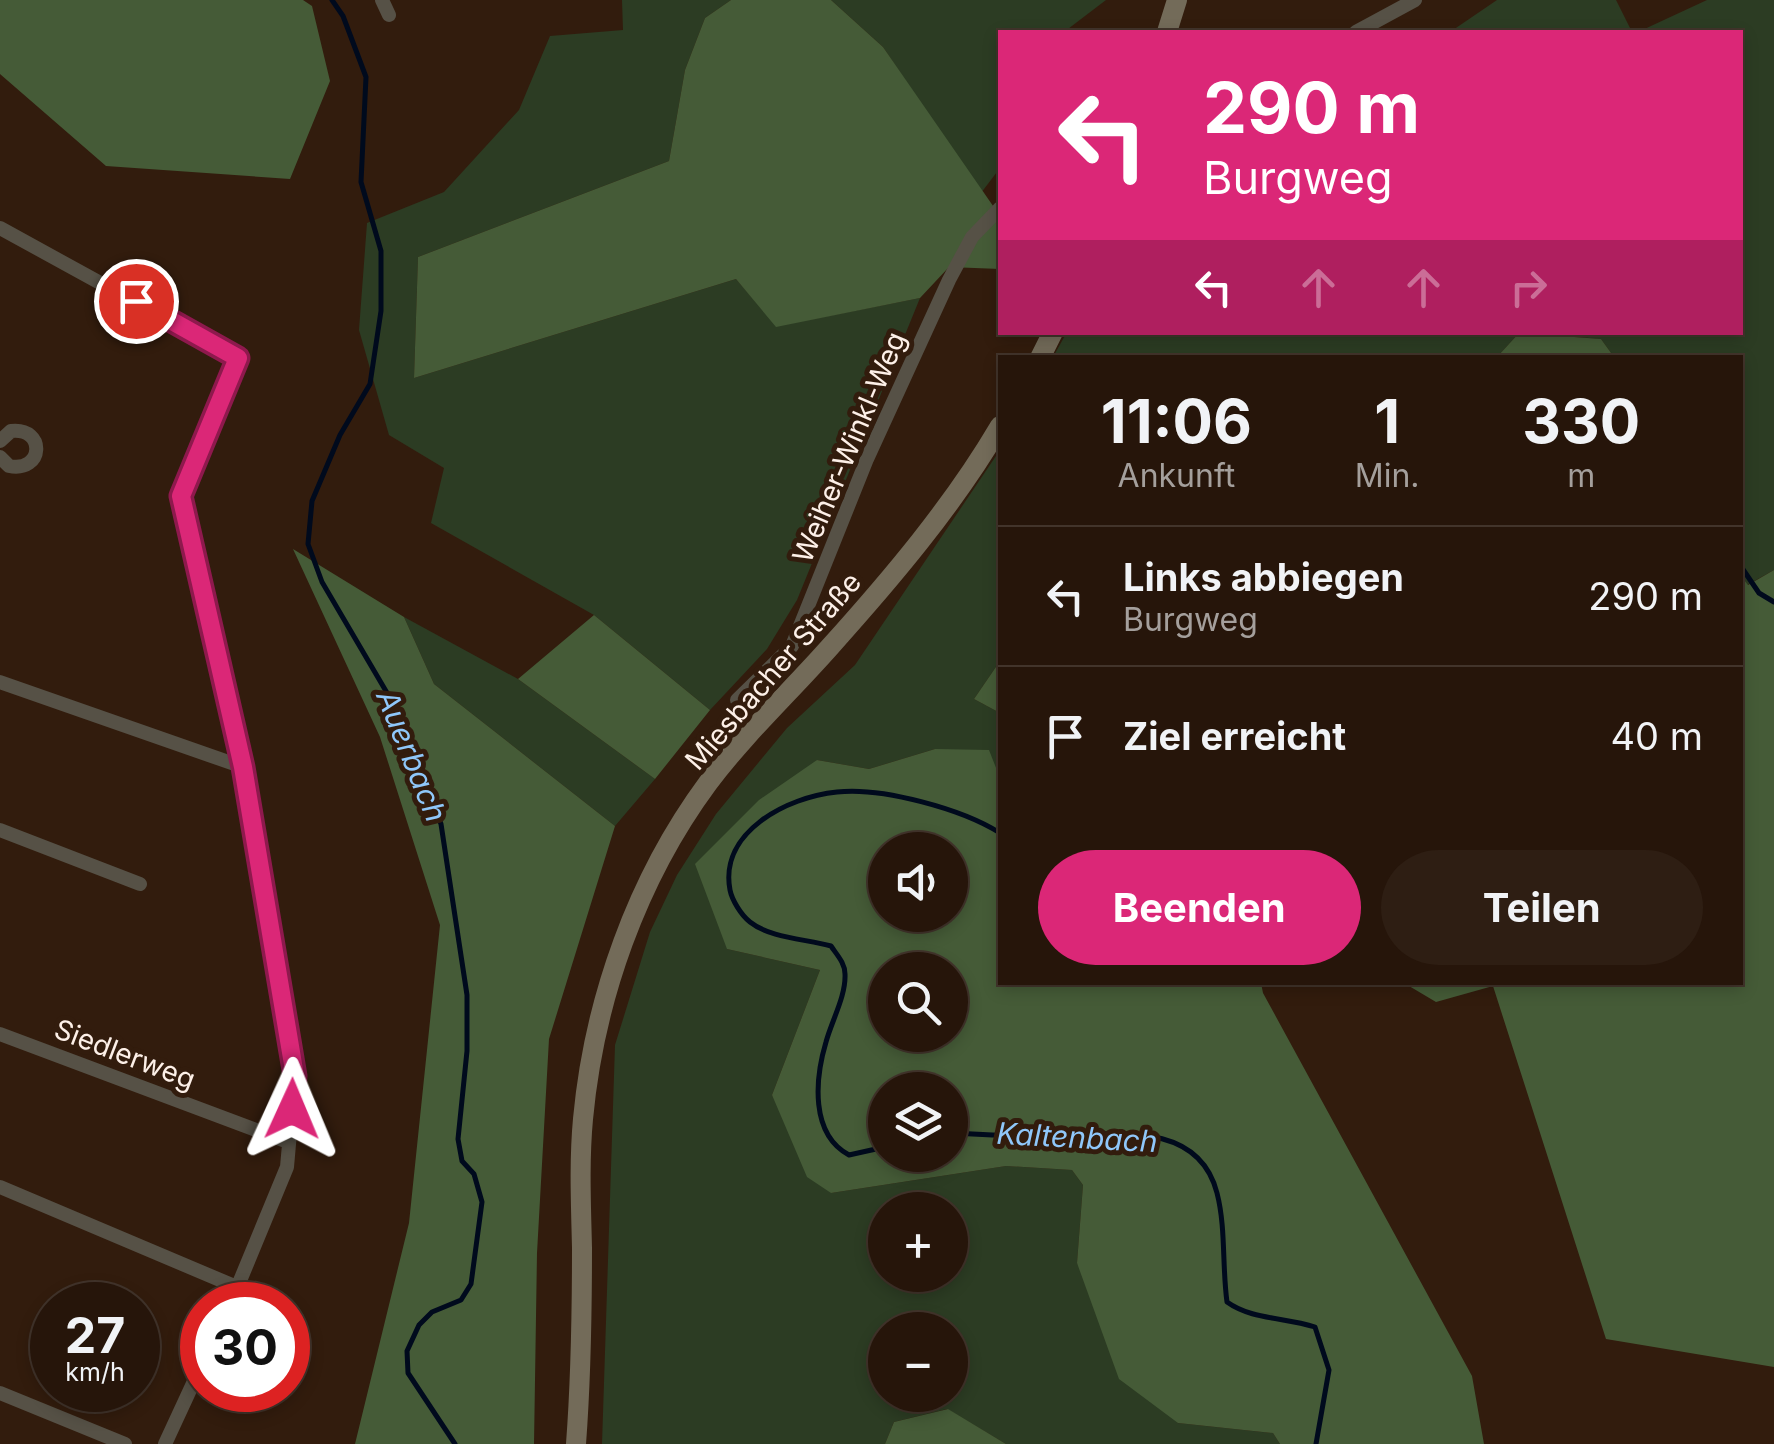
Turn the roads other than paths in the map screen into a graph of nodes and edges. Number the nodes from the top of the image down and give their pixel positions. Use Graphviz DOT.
graph roads {
  1 [pos="382,0"];
  2 [pos="1177,0"];
  3 [pos="1415,0"];
  4 [pos="1391,6"];
  5 [pos="389,15"];
  6 [pos="1168,30"];
  7 [pos="1359,30"];
  8 [pos="998,210"];
  9 [pos="0,228"];
  10 [pos="998,429"];
  11 [pos="2,436"];
  12 [pos="0,457"];
  13 [pos="0,682"];
  14 [pos="737,700"];
  15 [pos="243,767"];
  16 [pos="0,830"];
  17 [pos="140,884"];
  18 [pos="0,1034"];
  19 [pos="288,1142"];
  20 [pos="0,1187"];
  21 [pos="224,1282"];
  22 [pos="240,1282"];
  23 [pos="0,1392"];
  24 [pos="180,1412"];
  25 [pos="125,1444"];
  26 [pos="165,1444"];
  27 [pos="576,1444"];
  1 -- 5 [label="street"];
  2 -- 6 [label="main road"];
  3 -- 4 [label="street"];
  4 -- 7 [label="street"];
  8 -- 14 [label="street, Weiher-Winkl-Weg"];
  9 -- 15 [label="street"];
  10 -- 27 [label="main road, Miesbacher Straße"];
  11 -- 12 [label="street"];
  13 -- 15 [label="street"];
  15 -- 19 [label="street"];
  16 -- 17 [label="street"];
  18 -- 19 [label="street, Siedlerweg"];
  19 -- 22 [label="street"];
  20 -- 21 [label="street"];
  23 -- 25 [label="street"];
  24 -- 26 [label="street"];
}
